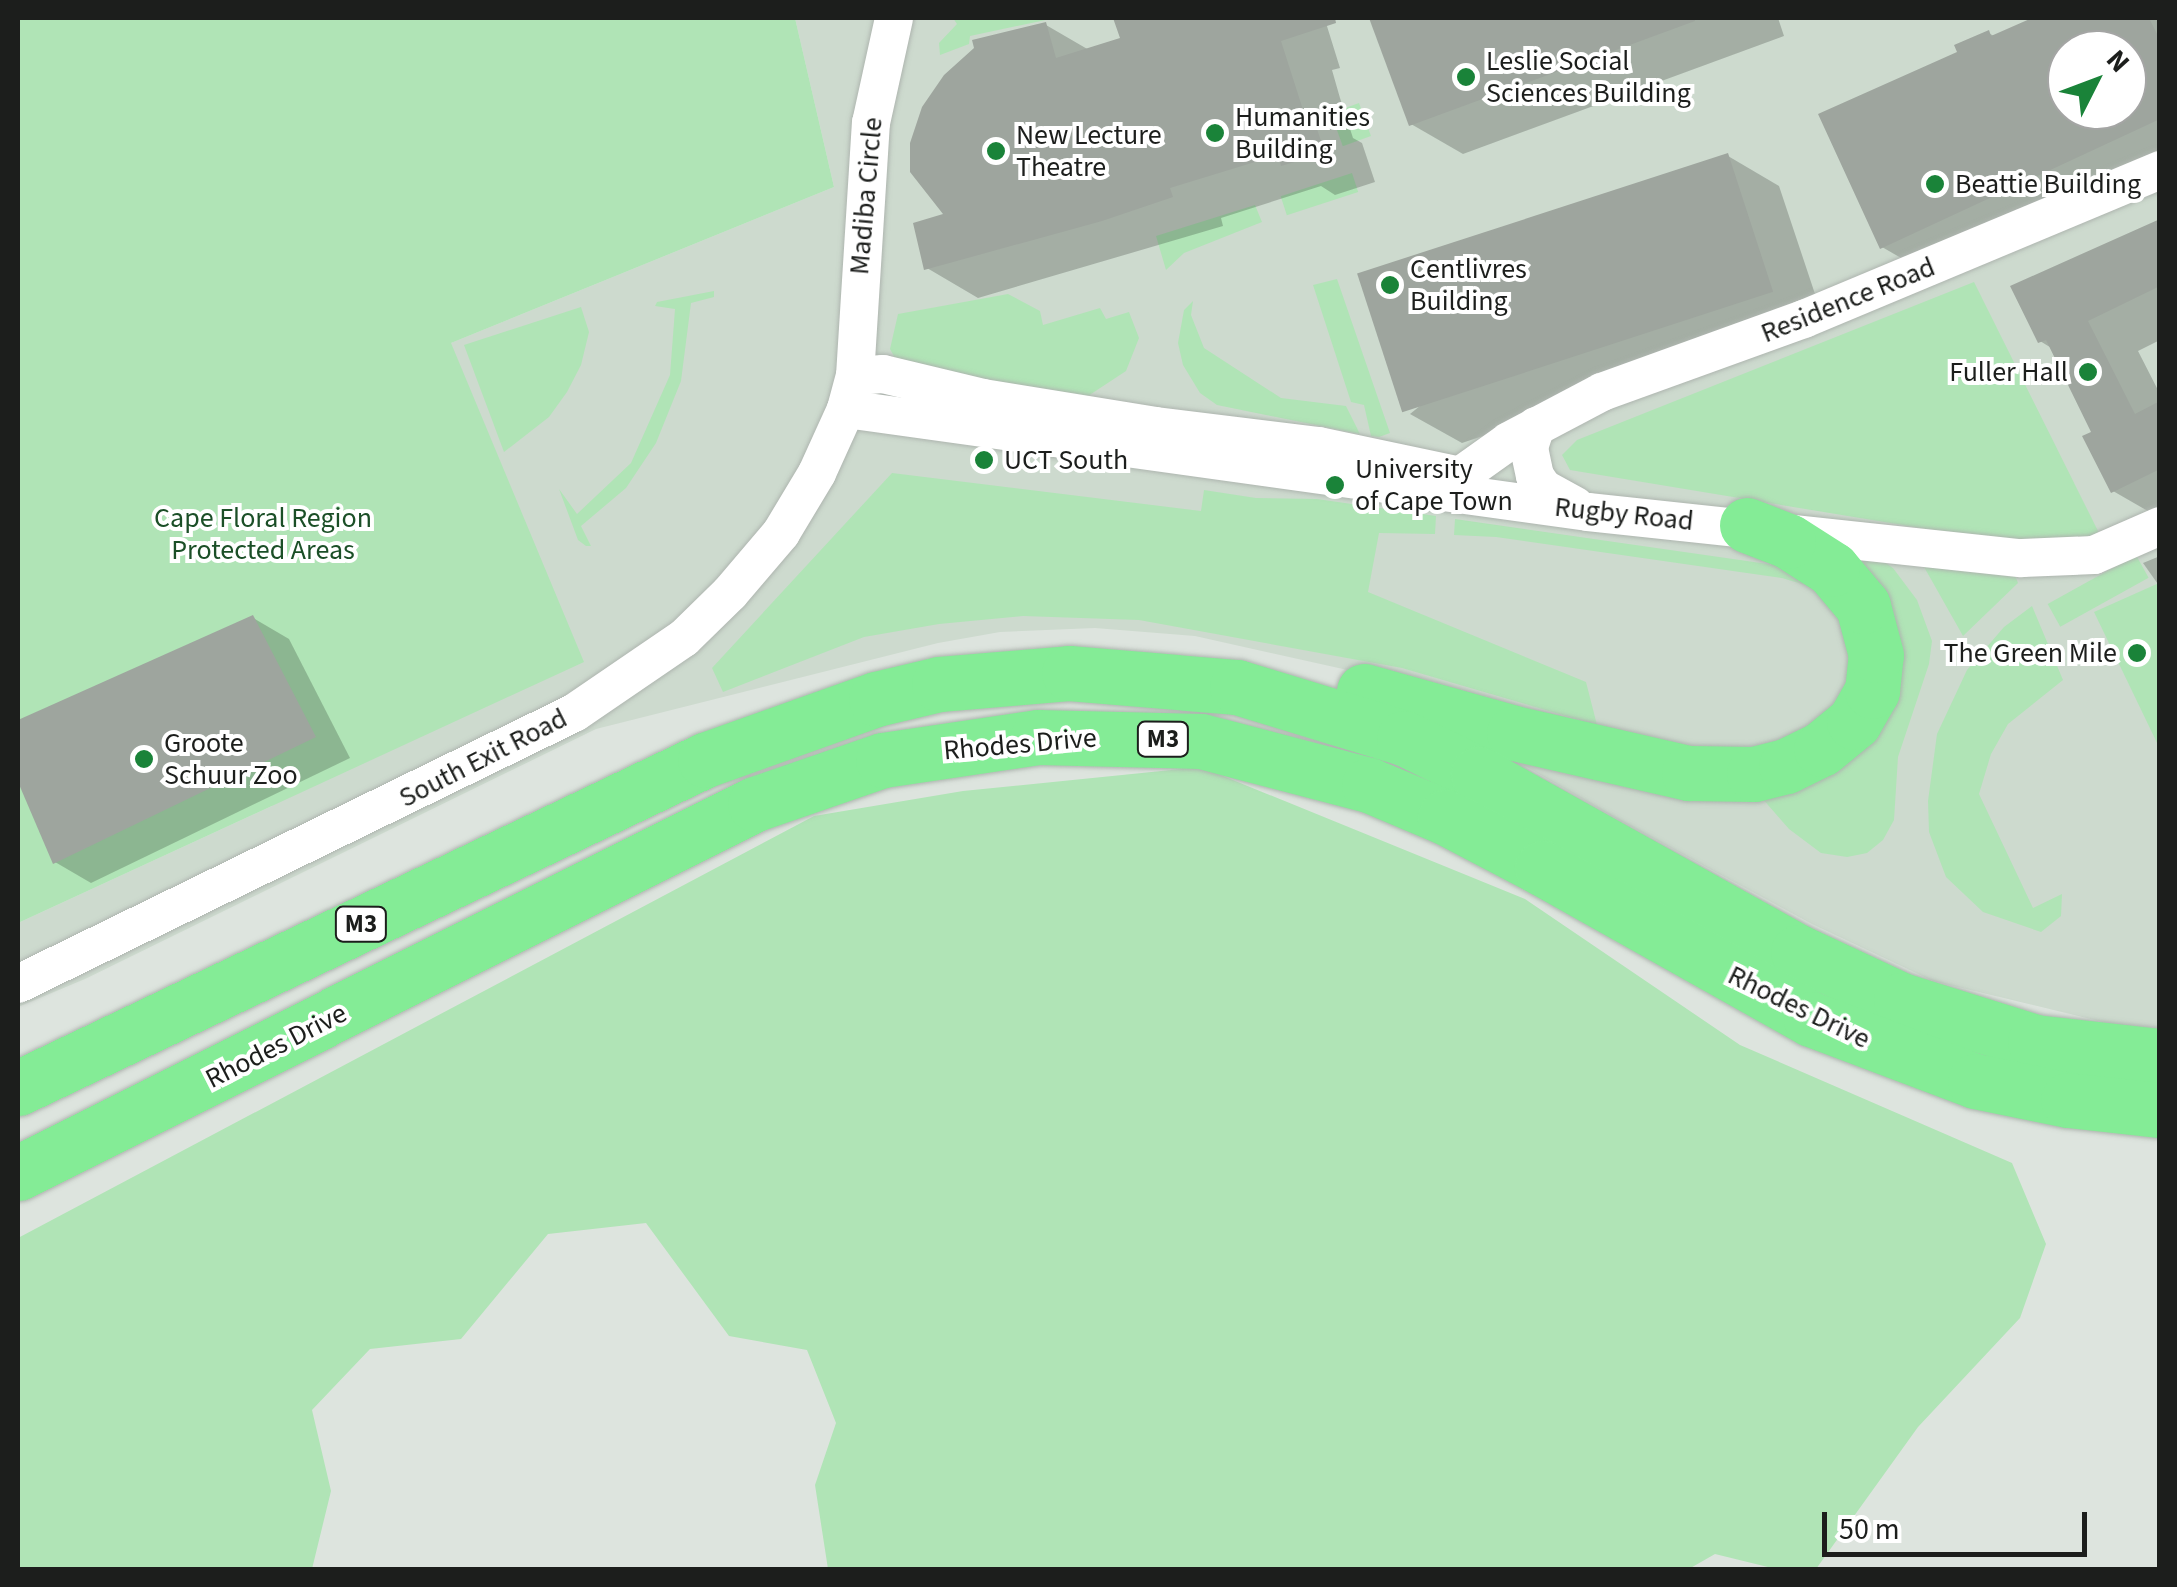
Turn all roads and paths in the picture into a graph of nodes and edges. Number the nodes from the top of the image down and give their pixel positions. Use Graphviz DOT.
graph roads {
  1 [pos="894,18"];
  2 [pos="2160,170"];
  3 [pos="851,392"];
  4 [pos="1536,426"];
  5 [pos="1588,512"];
  6 [pos="1746,526"];
  7 [pos="2160,526"];
  8 [pos="705,760"];
  9 [pos="18,984"];
  10 [pos="2160,1056"];
  11 [pos="18,1088"];
  12 [pos="2160,1110"];
  13 [pos="18,1173"];
  1 -- 3 [label="street, Madiba Circle"];
  2 -- 4 [label="street, Residence Road"];
  3 -- 4 [label="street"];
  3 -- 5 [label="street, Rugby Road"];
  3 -- 9 [label="street, South Exit Road"];
  4 -- 5 [label="street"];
  5 -- 6 [label="street, Rugby Road"];
  6 -- 7 [label="street, Rugby Road"];
  6 -- 8 [label="highway"];
  8 -- 10 [label="highway, Rhodes Drive / M3"];
  8 -- 11 [label="highway, Rhodes Drive / M3"];
  12 -- 13 [label="highway, Rhodes Drive / M3"];
}
